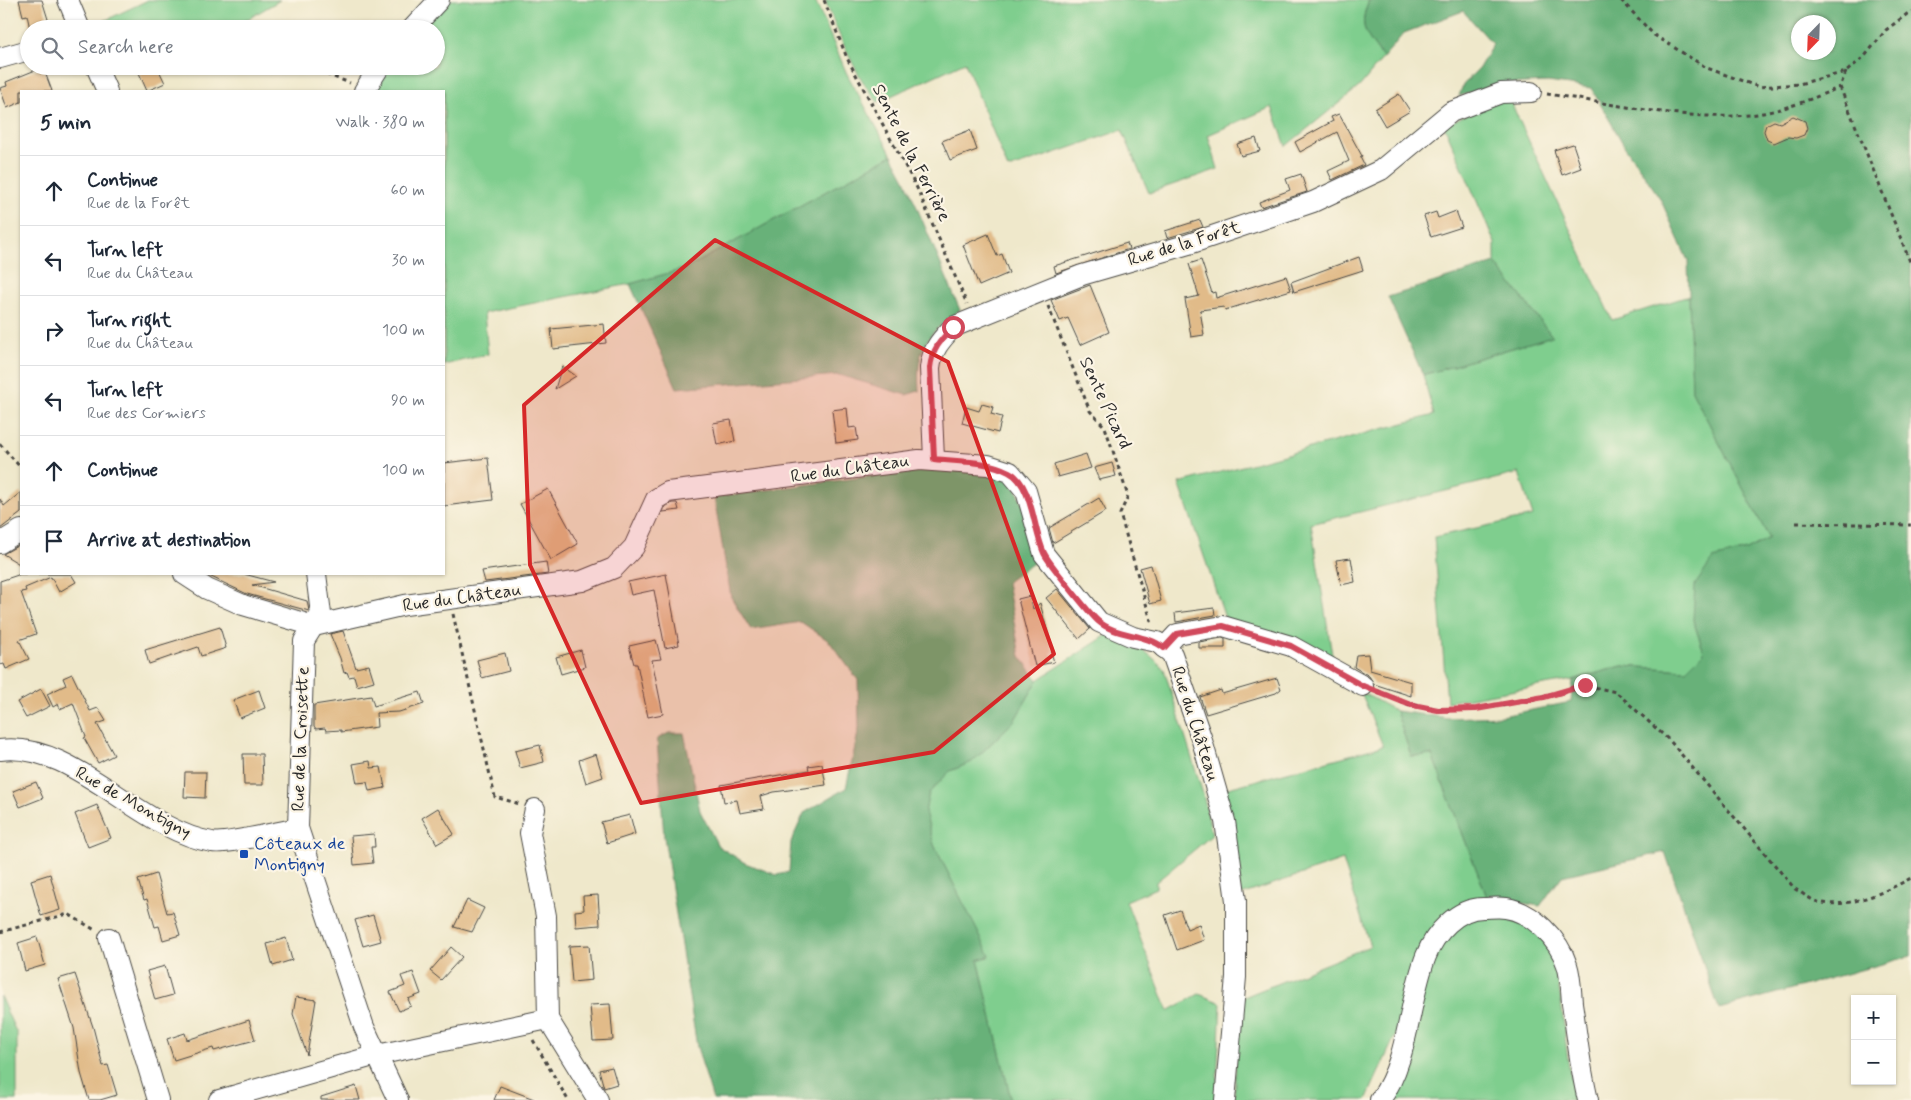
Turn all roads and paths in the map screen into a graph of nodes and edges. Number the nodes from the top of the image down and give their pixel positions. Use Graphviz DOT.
graph roads {
  1 [pos="68,0"];
  2 [pos="439,0"];
  3 [pos="824,0"];
  4 [pos="1621,0"];
  5 [pos="1911,11"];
  6 [pos="76,20"];
  7 [pos="420,20"];
  8 [pos="20,52"];
  9 [pos="0,58"];
  10 [pos="1846,72"];
  11 [pos="100,75"];
  12 [pos="327,75"];
  13 [pos="374,75"];
  14 [pos="1840,87"];
  15 [pos="107,90"];
  16 [pos="365,90"];
  17 [pos="1531,92"];
  18 [pos="1911,264"];
  19 [pos="1042,291"];
  20 [pos="973,319"];
  21 [pos="0,444"];
  22 [pos="934,459"];
  23 [pos="20,467"];
  24 [pos="1796,524"];
  25 [pos="1911,525"];
  26 [pos="20,531"];
  27 [pos="0,543"];
  28 [pos="185,575"];
  29 [pos="316,575"];
  30 [pos="449,599"];
  31 [pos="314,626"];
  32 [pos="1160,645"];
  33 [pos="1363,686"];
  34 [pos="0,750"];
  35 [pos="535,809"];
  36 [pos="298,828"];
  37 [pos="1911,878"];
  38 [pos="0,932"];
  39 [pos="109,938"];
  40 [pos="548,1019"];
  41 [pos="523,1024"];
  42 [pos="377,1055"];
  43 [pos="158,1100"];
  44 [pos="219,1100"];
  45 [pos="398,1100"];
  46 [pos="568,1100"];
  47 [pos="598,1100"];
  48 [pos="1225,1100"];
  49 [pos="1380,1100"];
  50 [pos="1588,1100"];
  1 -- 6 [label="street"];
  2 -- 7 [label="street"];
  3 -- 20 [label="path, Sente de la Ferrière"];
  4 -- 10 [label="path"];
  5 -- 10 [label="path"];
  8 -- 9 [label="street"];
  10 -- 14 [label="path"];
  11 -- 15 [label="street"];
  12 -- 16 [label="path"];
  13 -- 16 [label="street"];
  14 -- 17 [label="path"];
  14 -- 18 [label="path"];
  17 -- 19 [label="street, Rue de la Forêt"];
  19 -- 20 [label="street, Rue de la Forêt"];
  19 -- 32 [label="path, Sente Picard"];
  20 -- 22 [label="street, Rue de la Forêt"];
  21 -- 23 [label="path"];
  22 -- 30 [label="street, Rue du Château"];
  22 -- 32 [label="street, Rue du Château"];
  24 -- 25 [label="path"];
  26 -- 27 [label="street"];
  28 -- 31 [label="street, Rue du Château"];
  29 -- 31 [label="street, Rue de la Croisette"];
  30 -- 31 [label="street, Rue du Château"];
  30 -- 35 [label="path"];
  31 -- 36 [label="street, Rue de la Croisette"];
  32 -- 33 [label="street"];
  32 -- 48 [label="street, Rue du Château"];
  33 -- 37 [label="path"];
  34 -- 36 [label="street, Rue de Montigny"];
  35 -- 40 [label="street"];
  36 -- 42 [label="street, Rue de la Croisette"];
  38 -- 39 [label="path"];
  39 -- 43 [label="street"];
  40 -- 41 [label="street"];
  40 -- 47 [label="street"];
  41 -- 42 [label="street"];
  41 -- 46 [label="path"];
  42 -- 44 [label="street"];
  42 -- 45 [label="street, Rue de la Croisette"];
  49 -- 50 [label="street"];
}
